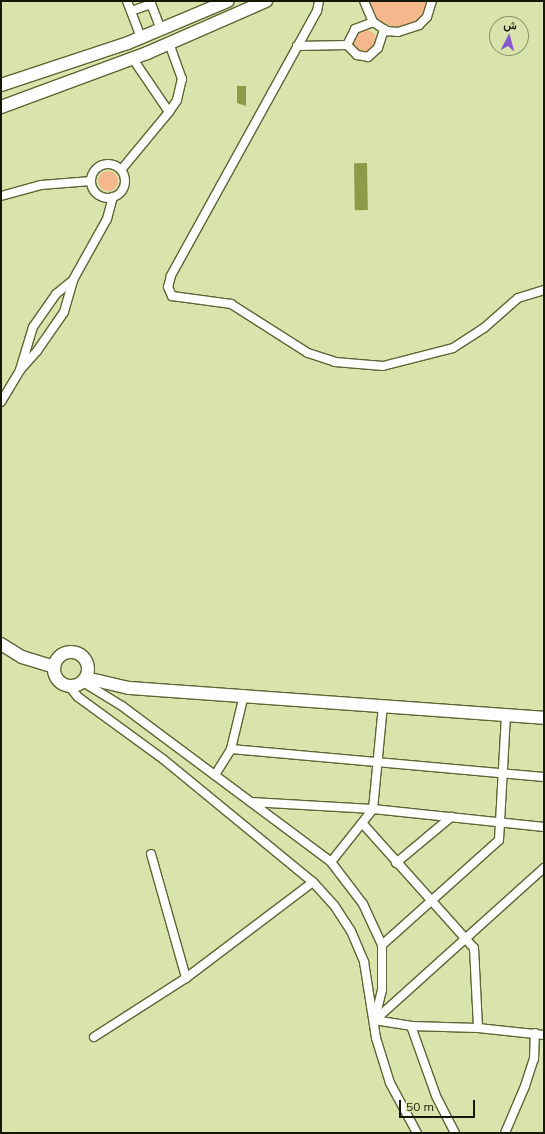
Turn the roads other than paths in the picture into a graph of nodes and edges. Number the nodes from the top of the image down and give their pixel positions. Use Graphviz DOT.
graph roads {
  1 [pos="127,1"];
  2 [pos="228,1"];
  3 [pos="266,1"];
  4 [pos="319,1"];
  5 [pos="364,1"];
  6 [pos="432,1"];
  7 [pos="150,2"];
  8 [pos="131,11"];
  9 [pos="373,22"];
  10 [pos="161,29"];
  11 [pos="384,29"];
  12 [pos="141,37"];
  13 [pos="169,44"];
  14 [pos="347,44"];
  15 [pos="297,46"];
  16 [pos="133,59"];
  17 [pos="1,85"];
  18 [pos="1,107"];
  19 [pos="169,112"];
  20 [pos="121,170"];
  21 [pos="91,181"];
  22 [pos="1,196"];
  23 [pos="113,196"];
  24 [pos="74,280"];
  25 [pos="544,290"];
  26 [pos="20,370"];
  27 [pos="1,402"];
  28 [pos="1,644"];
  29 [pos="54,667"];
  30 [pos="84,680"];
  31 [pos="69,686"];
  32 [pos="244,695"];
  33 [pos="383,705"];
  34 [pos="506,715"];
  35 [pos="544,718"];
  36 [pos="231,749"];
  37 [pos="378,762"];
  38 [pos="501,773"];
  39 [pos="215,775"];
  40 [pos="544,777"];
  41 [pos="251,802"];
  42 [pos="373,809"];
  43 [pos="451,817"];
  44 [pos="500,822"];
  45 [pos="363,824"];
  46 [pos="544,827"];
  47 [pos="151,854"];
  48 [pos="331,862"];
  49 [pos="396,863"];
  50 [pos="544,868"];
  51 [pos="313,882"];
  52 [pos="431,902"];
  53 [pos="465,938"];
  54 [pos="382,945"];
  55 [pos="186,978"];
  56 [pos="374,1020"];
  57 [pos="411,1026"];
  58 [pos="478,1028"];
  59 [pos="535,1033"];
  60 [pos="544,1035"];
  61 [pos="94,1037"];
  62 [pos="417,1133"];
  63 [pos="454,1133"];
  64 [pos="505,1133"];
  1 -- 8 [label="street"];
  2 -- 10 [label="street"];
  3 -- 13 [label="street"];
  4 -- 15 [label="street"];
  5 -- 9 [label="street"];
  6 -- 11 [label="street"];
  7 -- 8 [label="street"];
  7 -- 10 [label="street"];
  8 -- 12 [label="street"];
  9 -- 11 [label="street"];
  9 -- 14 [label="street"];
  10 -- 12 [label="street"];
  11 -- 14 [label="street"];
  12 -- 17 [label="street"];
  13 -- 16 [label="street"];
  13 -- 19 [label="street"];
  14 -- 15 [label="street"];
  15 -- 25 [label="street"];
  16 -- 18 [label="street"];
  16 -- 19 [label="street"];
  19 -- 20 [label="street"];
  20 -- 21 [label="street"];
  20 -- 23 [label="street"];
  21 -- 22 [label="street"];
  21 -- 23 [label="street"];
  23 -- 24 [label="street"];
  24 -- 26 [label="street"];
  24 -- 26 [label="street"];
  26 -- 27 [label="street"];
  28 -- 29 [label="street"];
  29 -- 30 [label="street"];
  29 -- 31 [label="street"];
  30 -- 31 [label="street"];
  30 -- 32 [label="street"];
  30 -- 39 [label="street"];
  31 -- 51 [label="street"];
  32 -- 33 [label="street"];
  32 -- 36 [label="street"];
  33 -- 34 [label="street"];
  33 -- 37 [label="street"];
  34 -- 35 [label="street"];
  34 -- 38 [label="street"];
  36 -- 37 [label="street"];
  36 -- 39 [label="street"];
  37 -- 38 [label="street"];
  37 -- 42 [label="street"];
  38 -- 40 [label="street"];
  38 -- 44 [label="street"];
  39 -- 41 [label="street"];
  41 -- 42 [label="street"];
  41 -- 48 [label="street"];
  42 -- 43 [label="street"];
  42 -- 45 [label="street"];
  43 -- 44 [label="street"];
  43 -- 49 [label="street"];
  44 -- 46 [label="street"];
  44 -- 52 [label="street"];
  45 -- 48 [label="street"];
  45 -- 49 [label="street"];
  47 -- 55 [label="street"];
  48 -- 54 [label="street"];
  49 -- 52 [label="street"];
  50 -- 53 [label="street"];
  51 -- 55 [label="street"];
  51 -- 56 [label="street"];
  52 -- 53 [label="street"];
  52 -- 54 [label="street"];
  53 -- 56 [label="street"];
  53 -- 58 [label="street"];
  54 -- 56 [label="street"];
  55 -- 61 [label="street"];
  56 -- 57 [label="street"];
  56 -- 62 [label="street"];
  57 -- 58 [label="street"];
  57 -- 63 [label="street"];
  58 -- 59 [label="street"];
  59 -- 60 [label="street"];
  59 -- 64 [label="street"];
}
